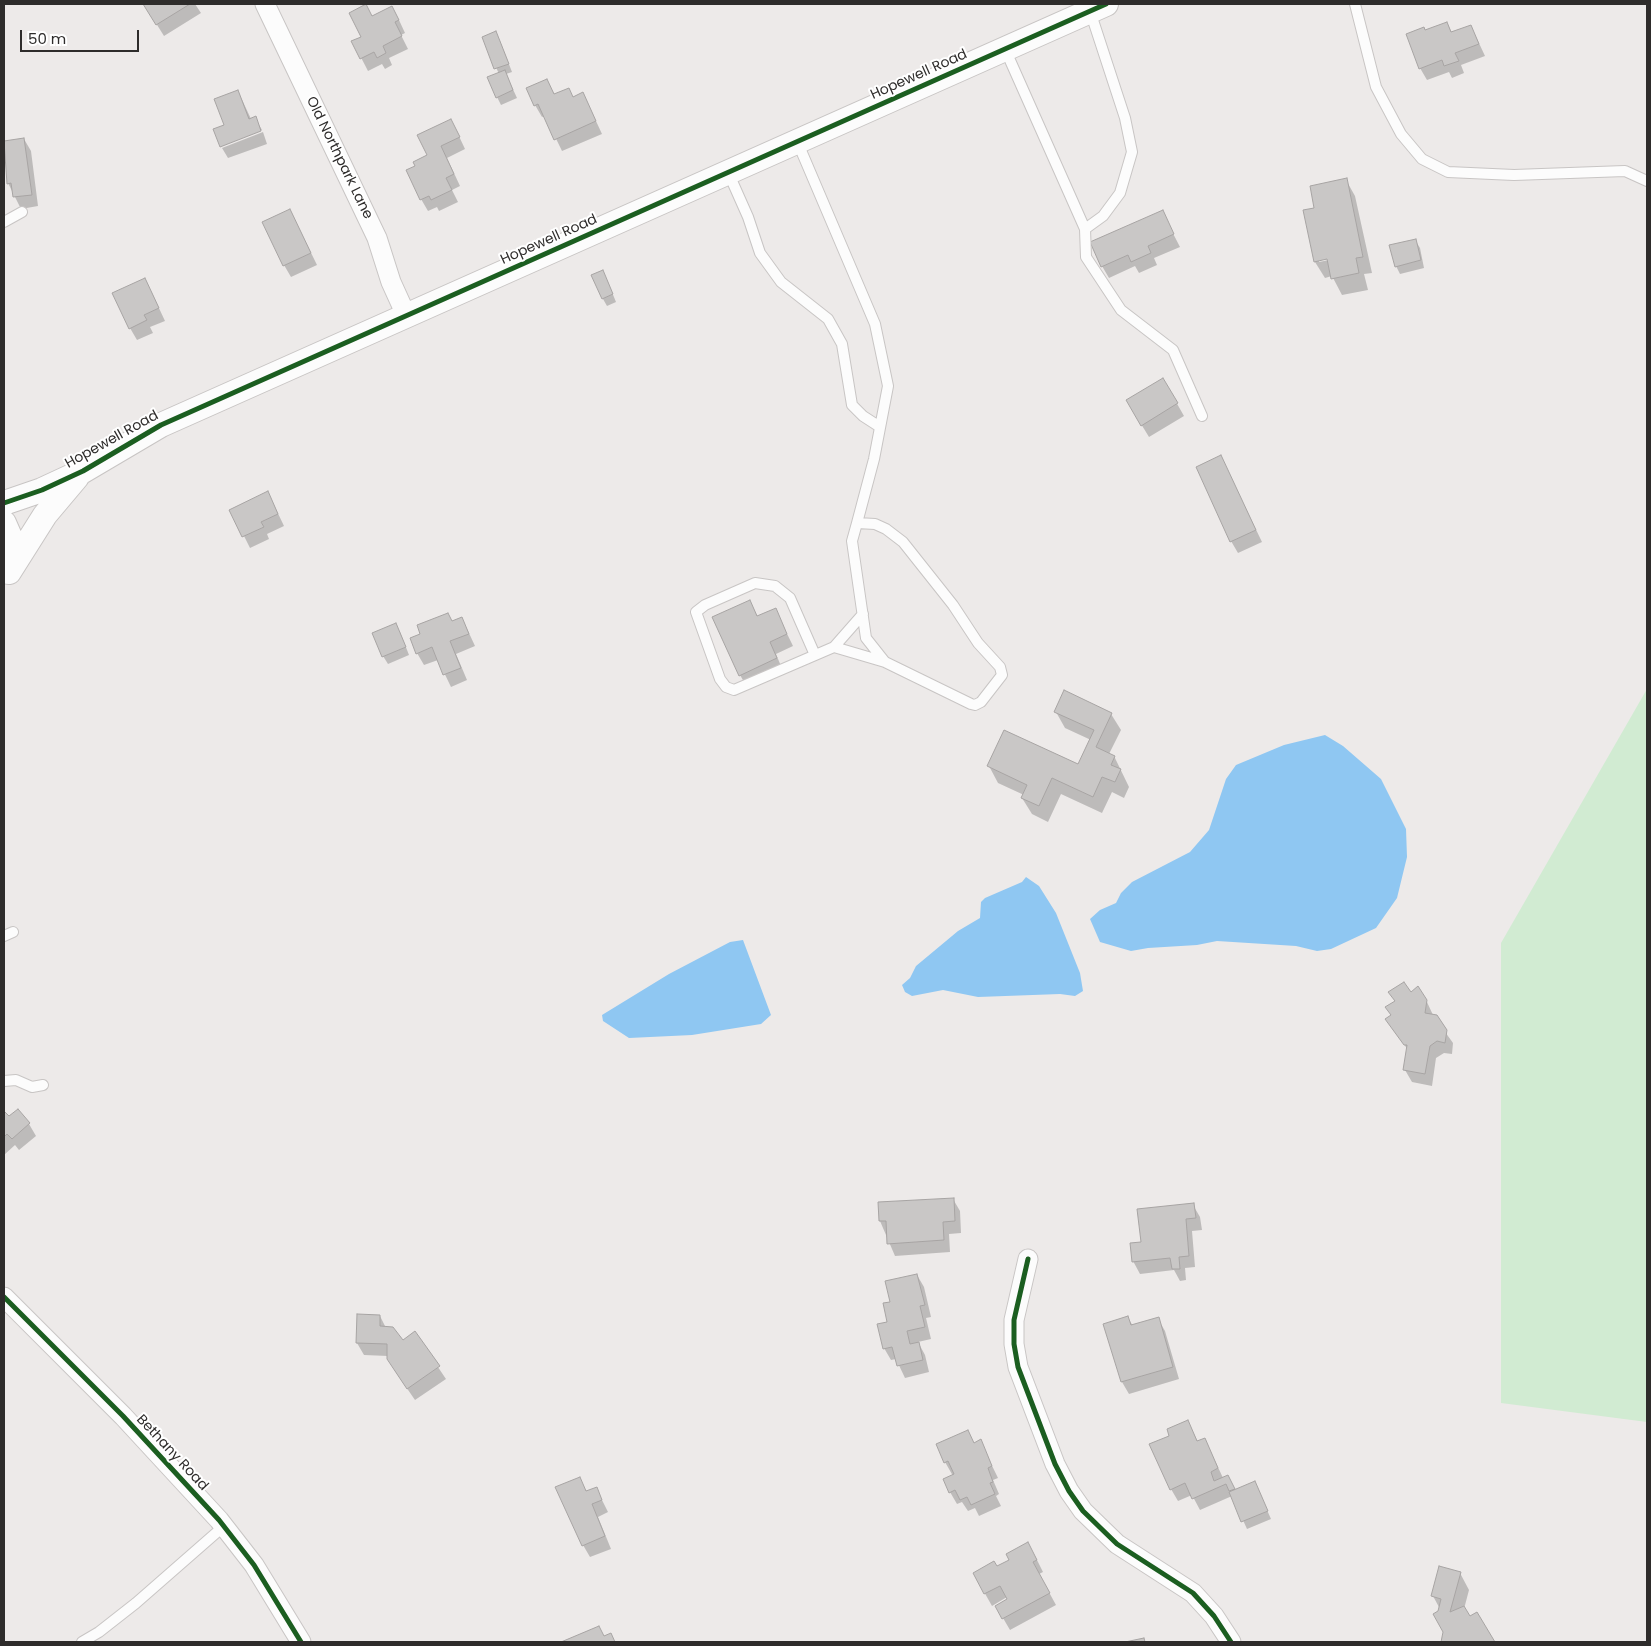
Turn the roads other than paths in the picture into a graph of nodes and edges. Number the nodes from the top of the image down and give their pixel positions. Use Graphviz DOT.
graph roads {
  1 [pos="265,4"];
  2 [pos="1355,4"];
  3 [pos="1098,7"];
  4 [pos="1005,49"];
  5 [pos="797,141"];
  6 [pos="728,172"];
  7 [pos="1647,181"];
  8 [pos="22,212"];
  9 [pos="4,222"];
  10 [pos="1084,229"];
  11 [pos="406,315"];
  12 [pos="1202,416"];
  13 [pos="880,427"];
  14 [pos="83,471"];
  15 [pos="4,503"];
  16 [pos="4,523"];
  17 [pos="857,523"];
  18 [pos="6,576"];
  19 [pos="863,614"];
  20 [pos="834,647"];
  21 [pos="815,655"];
  22 [pos="885,662"];
  23 [pos="4,1081"];
  24 [pos="43,1085"];
  25 [pos="1028,1259"];
  26 [pos="4,1298"];
  27 [pos="224,1526"];
  28 [pos="82,1642"];
  29 [pos="301,1642"];
  30 [pos="1231,1642"];
  1 -- 11 [label="street, Old Northpark Lane"];
  2 -- 7 [label="lane"];
  3 -- 4 [label="street, Hopewell Road"];
  3 -- 10 [label="lane"];
  4 -- 5 [label="street, Hopewell Road"];
  4 -- 10 [label="lane"];
  5 -- 6 [label="street, Hopewell Road"];
  5 -- 13 [label="lane"];
  6 -- 11 [label="street, Hopewell Road"];
  6 -- 13 [label="lane"];
  8 -- 9 [label="lane"];
  10 -- 12 [label="lane"];
  11 -- 14 [label="street, Hopewell Road"];
  13 -- 17 [label="lane"];
  14 -- 15 [label="street, Hopewell Road"];
  14 -- 18 [label="street, Hopewell Road"];
  16 -- 18 [label="street"];
  17 -- 19 [label="lane"];
  17 -- 22 [label="lane"];
  19 -- 20 [label="lane"];
  19 -- 22 [label="lane"];
  20 -- 21 [label="lane"];
  20 -- 22 [label="lane"];
  21 -- 21 [label="lane"];
  23 -- 24 [label="lane"];
  25 -- 30 [label="street"];
  26 -- 27 [label="street, Bethany Road"];
  27 -- 28 [label="lane"];
  27 -- 29 [label="street, Bethany Road"];
}
